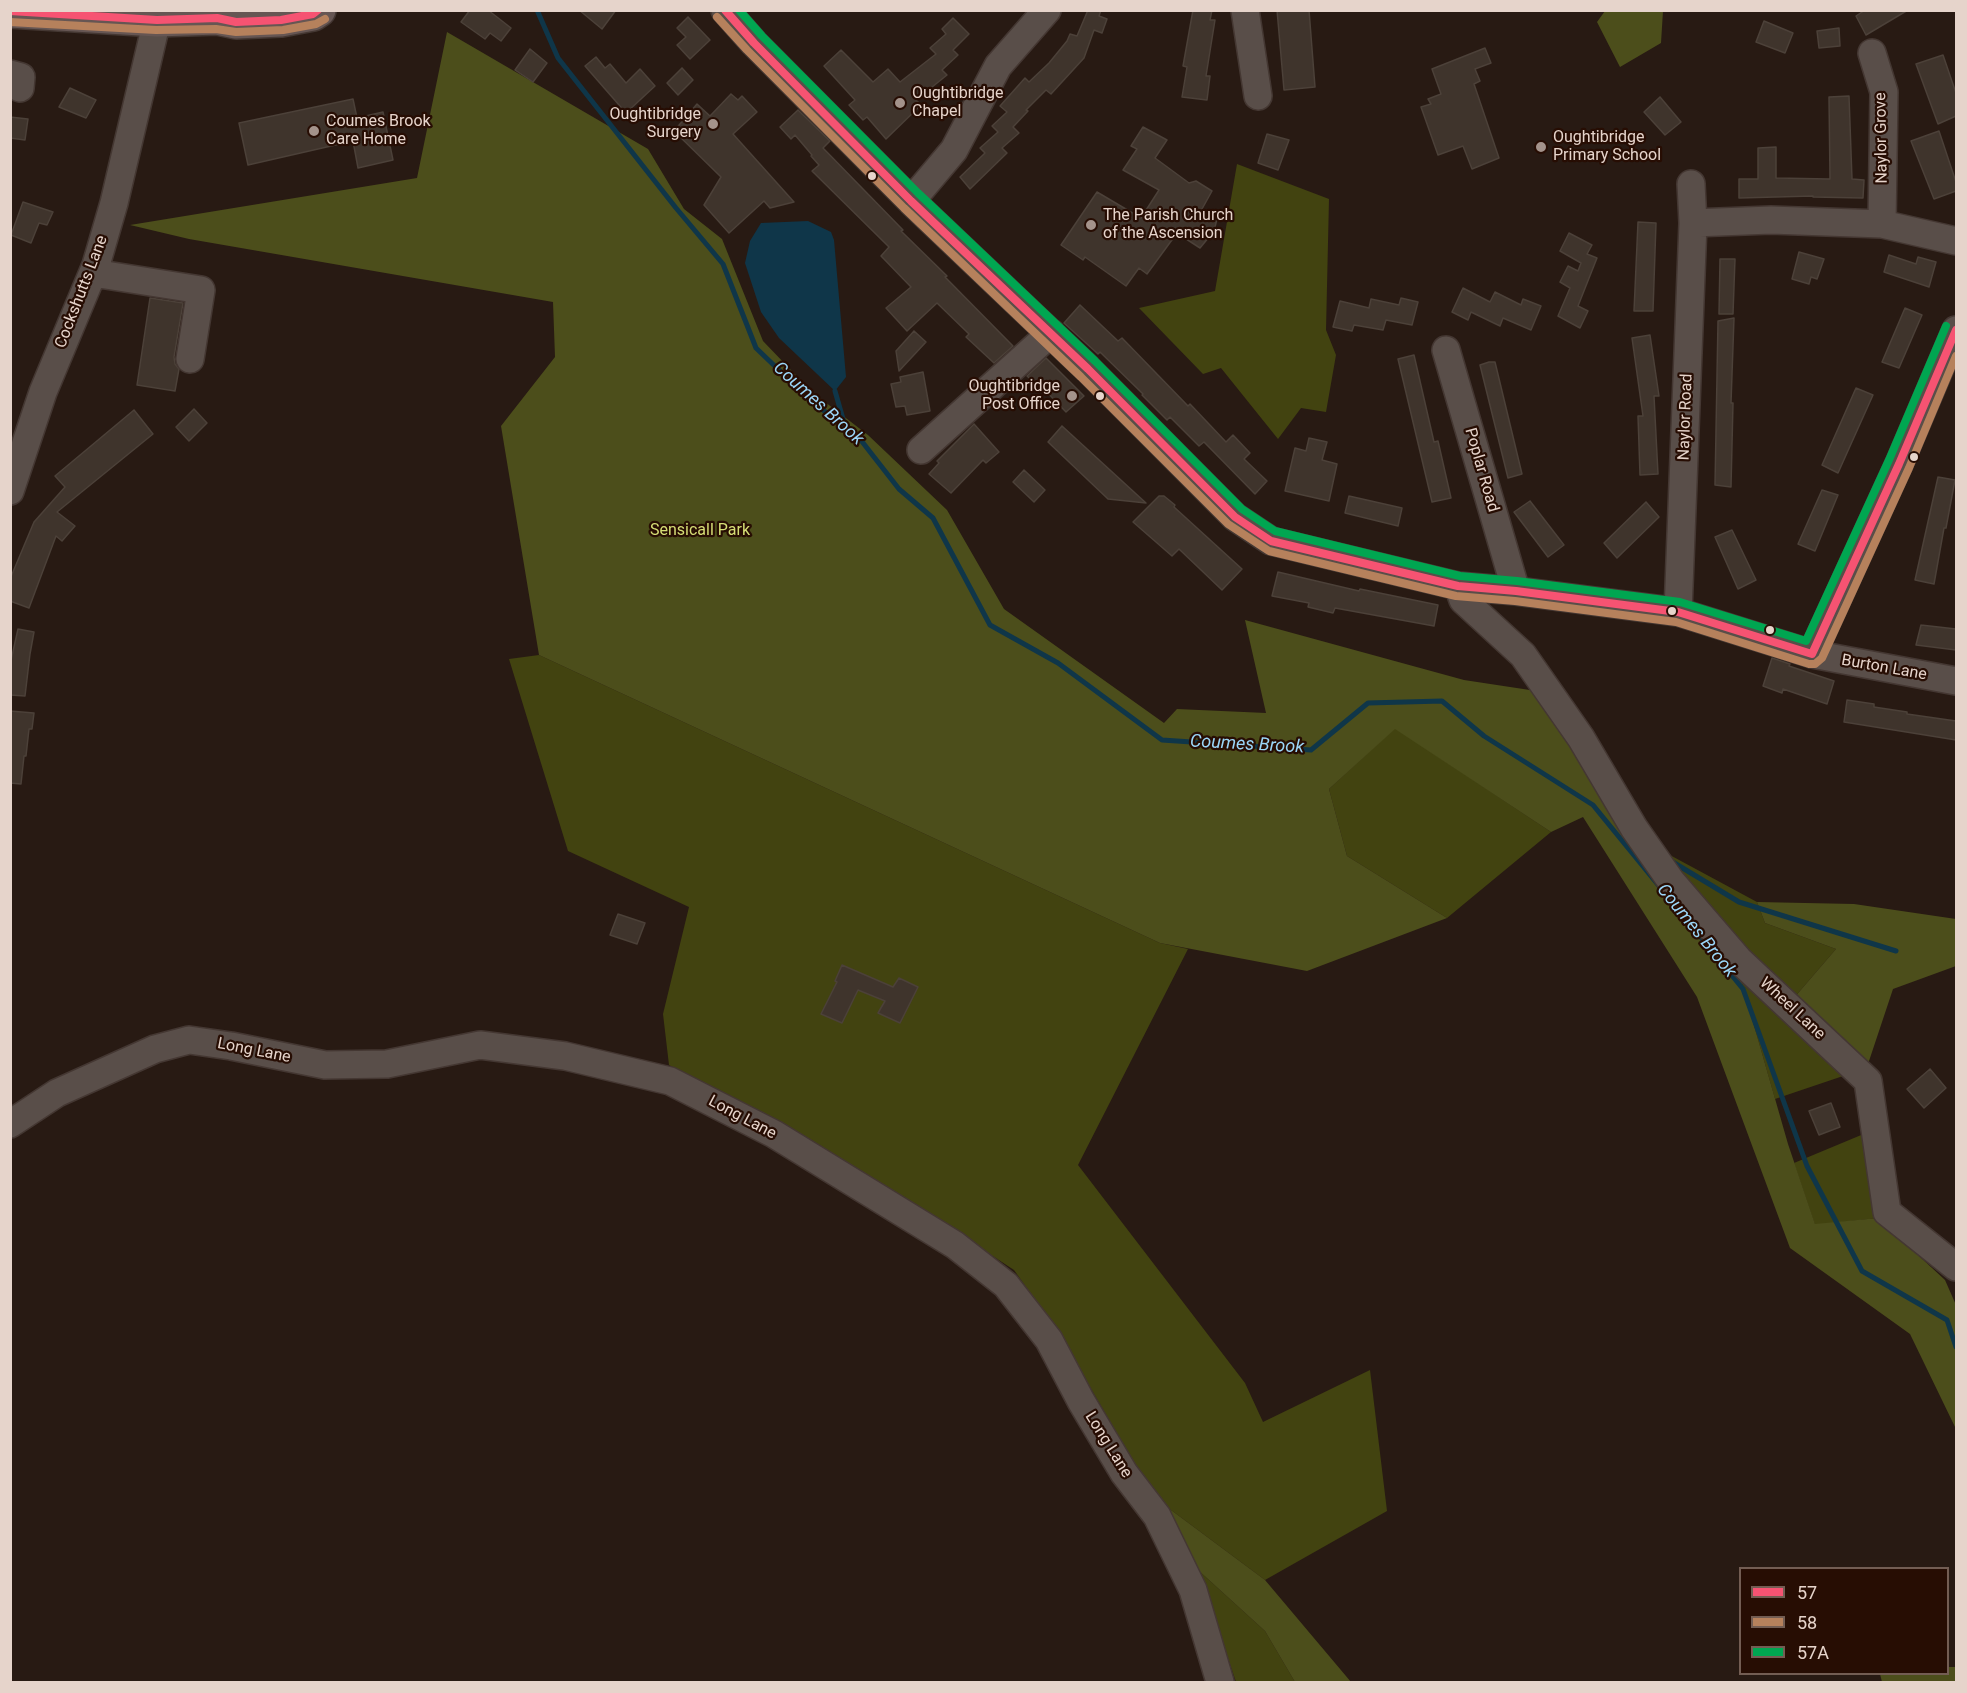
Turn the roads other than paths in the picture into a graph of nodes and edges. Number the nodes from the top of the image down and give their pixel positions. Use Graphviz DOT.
graph roads {
  1 [pos="319,10"];
  2 [pos="725,10"];
  3 [pos="1047,10"];
  4 [pos="1245,10"];
  5 [pos="10,11"];
  6 [pos="229,14"];
  7 [pos="157,20"];
  8 [pos="1872,53"];
  9 [pos="1258,96"];
  10 [pos="1691,184"];
  11 [pos="911,201"];
  12 [pos="1693,223"];
  13 [pos="1882,224"];
  14 [pos="1956,241"];
  15 [pos="93,273"];
  16 [pos="1956,330"];
  17 [pos="1051,333"];
  18 [pos="1446,350"];
  19 [pos="190,359"];
  20 [pos="921,450"];
  21 [pos="10,491"];
  22 [pos="1458,586"];
  23 [pos="1516,591"];
  24 [pos="1678,612"];
  25 [pos="1812,654"];
  26 [pos="1956,681"];
  27 [pos="10,1124"];
  28 [pos="1956,1267"];
  29 [pos="1220,1683"];
  1 -- 6 [label="main road"];
  2 -- 11 [label="street, Burton Lane"];
  3 -- 11 [label="street"];
  4 -- 9 [label="street"];
  5 -- 7 [label="main road"];
  6 -- 7 [label="main road"];
  7 -- 15 [label="street, Cockshutts Lane"];
  8 -- 13 [label="street, Naylor Grove"];
  10 -- 12 [label="street, Naylor Road"];
  11 -- 17 [label="street, Burton Lane"];
  12 -- 13 [label="street"];
  12 -- 24 [label="street, Naylor Road"];
  13 -- 14 [label="street"];
  15 -- 19 [label="street"];
  15 -- 21 [label="street, Cockshutts Lane"];
  16 -- 25 [label="street"];
  17 -- 20 [label="street"];
  17 -- 22 [label="street, Burton Lane"];
  18 -- 23 [label="street, Poplar Road"];
  22 -- 23 [label="street, Burton Lane"];
  22 -- 28 [label="street, Wheel Lane"];
  23 -- 24 [label="street, Burton Lane"];
  24 -- 25 [label="street, Burton Lane"];
  25 -- 26 [label="street, Burton Lane"];
  27 -- 29 [label="street, Long Lane"];
}
